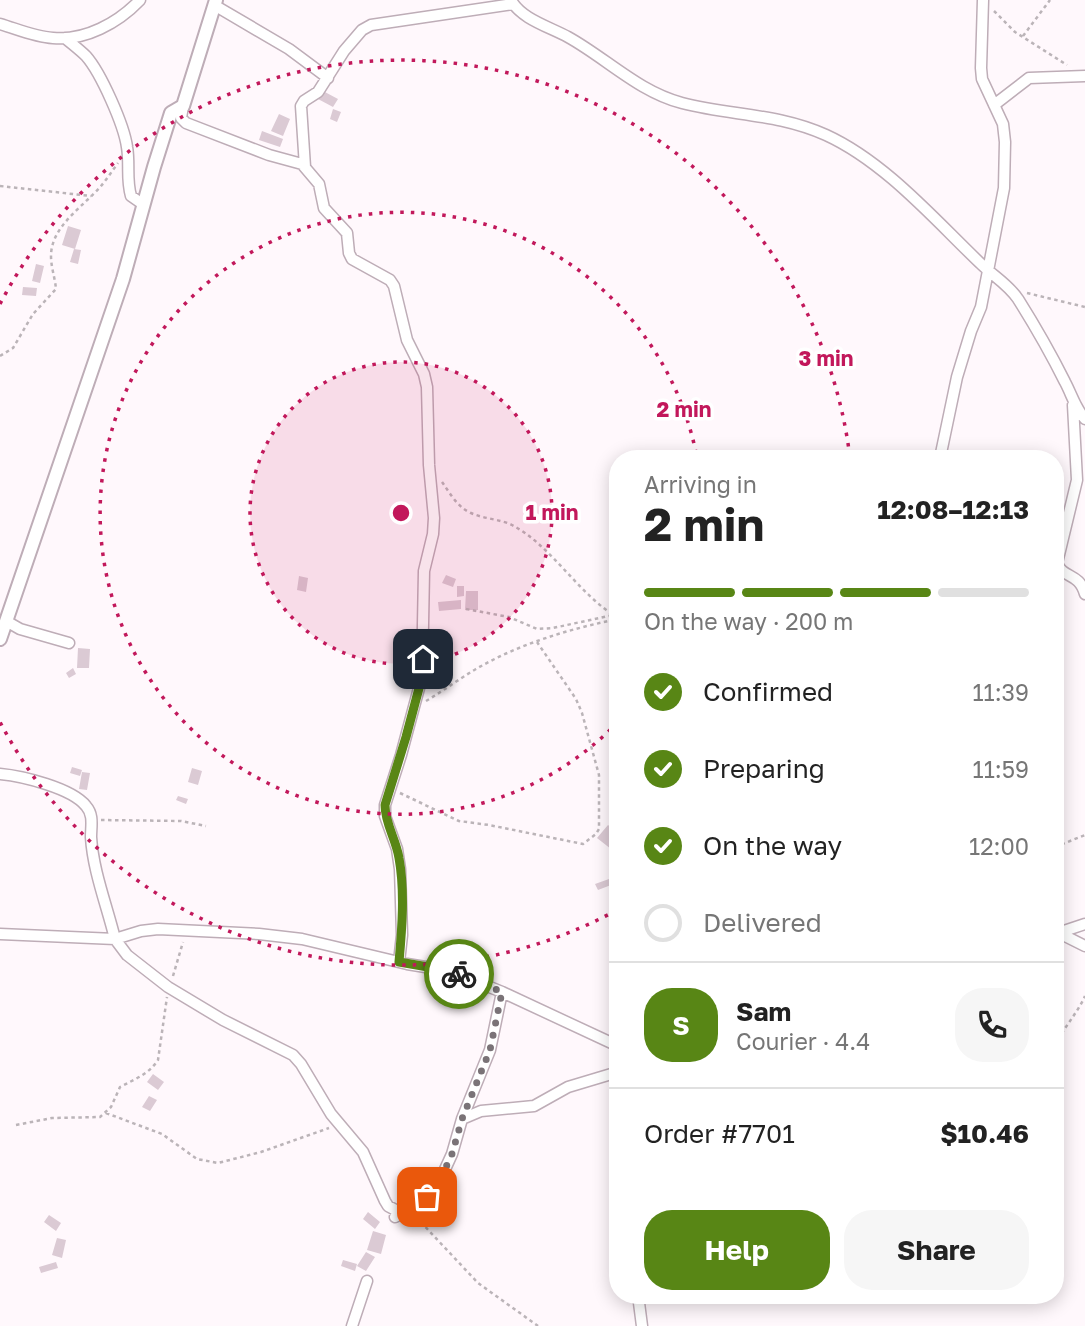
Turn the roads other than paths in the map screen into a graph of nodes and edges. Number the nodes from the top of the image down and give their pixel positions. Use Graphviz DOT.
graph roads {
  1 [pos="140,0"];
  2 [pos="984,1"];
  3 [pos="512,2"];
  4 [pos="215,3"];
  5 [pos="0,24"];
  6 [pos="65,38"];
  7 [pos="1085,76"];
  8 [pos="328,78"];
  9 [pos="994,105"];
  10 [pos="183,106"];
  11 [pos="305,167"];
  12 [pos="144,205"];
  13 [pos="988,271"];
  14 [pos="1073,401"];
  15 [pos="1085,419"];
  16 [pos="942,450"];
  17 [pos="1064,534"];
  18 [pos="1064,572"];
  19 [pos="1064,577"];
  20 [pos="1076,578"];
  21 [pos="1085,594"];
  22 [pos="6,621"];
  23 [pos="0,639"];
  24 [pos="69,643"];
  25 [pos="0,774"];
  26 [pos="1085,923"];
  27 [pos="1064,930"];
  28 [pos="0,934"];
  29 [pos="1064,936"];
  30 [pos="115,939"];
  31 [pos="1085,946"];
  32 [pos="399,962"];
  33 [pos="502,992"];
  34 [pos="609,1041"];
  35 [pos="609,1075"];
  36 [pos="462,1119"];
  37 [pos="367,1280"];
  38 [pos="639,1304"];
  39 [pos="352,1326"];
  40 [pos="642,1326"];
  1 -- 6 [label="street"];
  2 -- 9 [label="street"];
  3 -- 8 [label="street"];
  3 -- 13 [label="street"];
  4 -- 8 [label="street"];
  4 -- 10 [label="street"];
  5 -- 6 [label="street"];
  6 -- 12 [label="street"];
  7 -- 9 [label="street"];
  8 -- 11 [label="street"];
  9 -- 13 [label="street"];
  10 -- 11 [label="street"];
  10 -- 12 [label="street"];
  11 -- 32 [label="street"];
  12 -- 22 [label="street"];
  13 -- 14 [label="street"];
  13 -- 16 [label="street"];
  14 -- 15 [label="street"];
  14 -- 17 [label="street"];
  18 -- 20 [label="street"];
  19 -- 20 [label="street"];
  20 -- 21 [label="street"];
  22 -- 23 [label="street"];
  22 -- 24 [label="street"];
  25 -- 30 [label="street"];
  26 -- 27 [label="street"];
  28 -- 30 [label="street"];
  29 -- 31 [label="street"];
  30 -- 32 [label="street"];
  30 -- 36 [label="street"];
  32 -- 33 [label="street"];
  33 -- 34 [label="street"];
  33 -- 36 [label="street"];
  35 -- 36 [label="street"];
  37 -- 39 [label="street"];
  38 -- 40 [label="street"];
}
